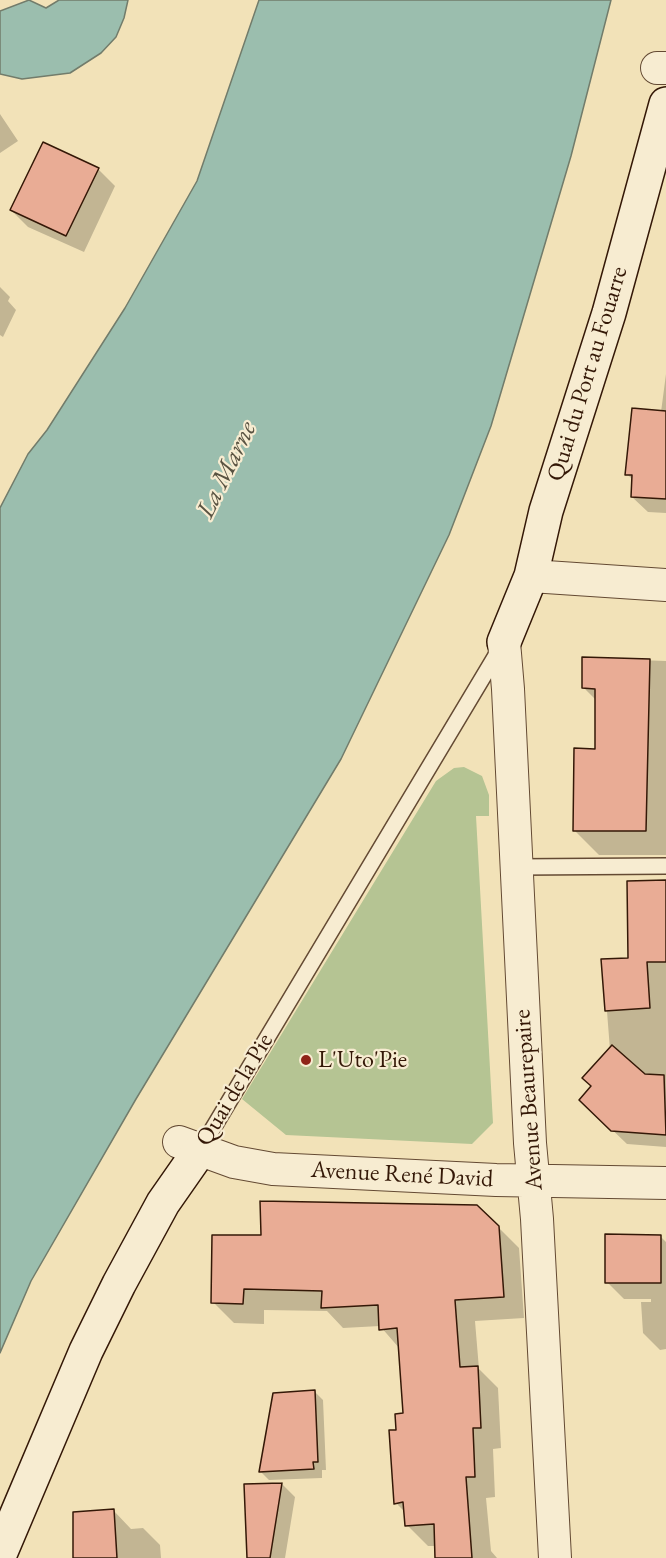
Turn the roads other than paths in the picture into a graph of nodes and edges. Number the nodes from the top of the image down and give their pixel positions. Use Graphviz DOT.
graph roads {
  1 [pos="666,104"];
  2 [pos="531,576"];
  3 [pos="666,585"];
  4 [pos="504,642"];
  5 [pos="666,866"];
  6 [pos="517,867"];
  7 [pos="189,1146"];
  8 [pos="533,1180"];
  9 [pos="666,1183"];
  10 [pos="0,1554"];
  11 [pos="555,1558"];
  1 -- 2 [label="street, Quai du Port au Fouarre"];
  2 -- 3 [label="street"];
  2 -- 4 [label="street, Quai du Port au Fouarre"];
  4 -- 6 [label="street, Avenue Beaurepaire"];
  4 -- 7 [label="lane, Quai de la Pie"];
  5 -- 6 [label="lane"];
  6 -- 8 [label="street, Avenue Beaurepaire"];
  7 -- 8 [label="street, Avenue René David"];
  7 -- 10 [label="street, Quai de la Pie"];
  8 -- 9 [label="street, Avenue René David"];
  8 -- 11 [label="street, Avenue Beaurepaire"];
}
